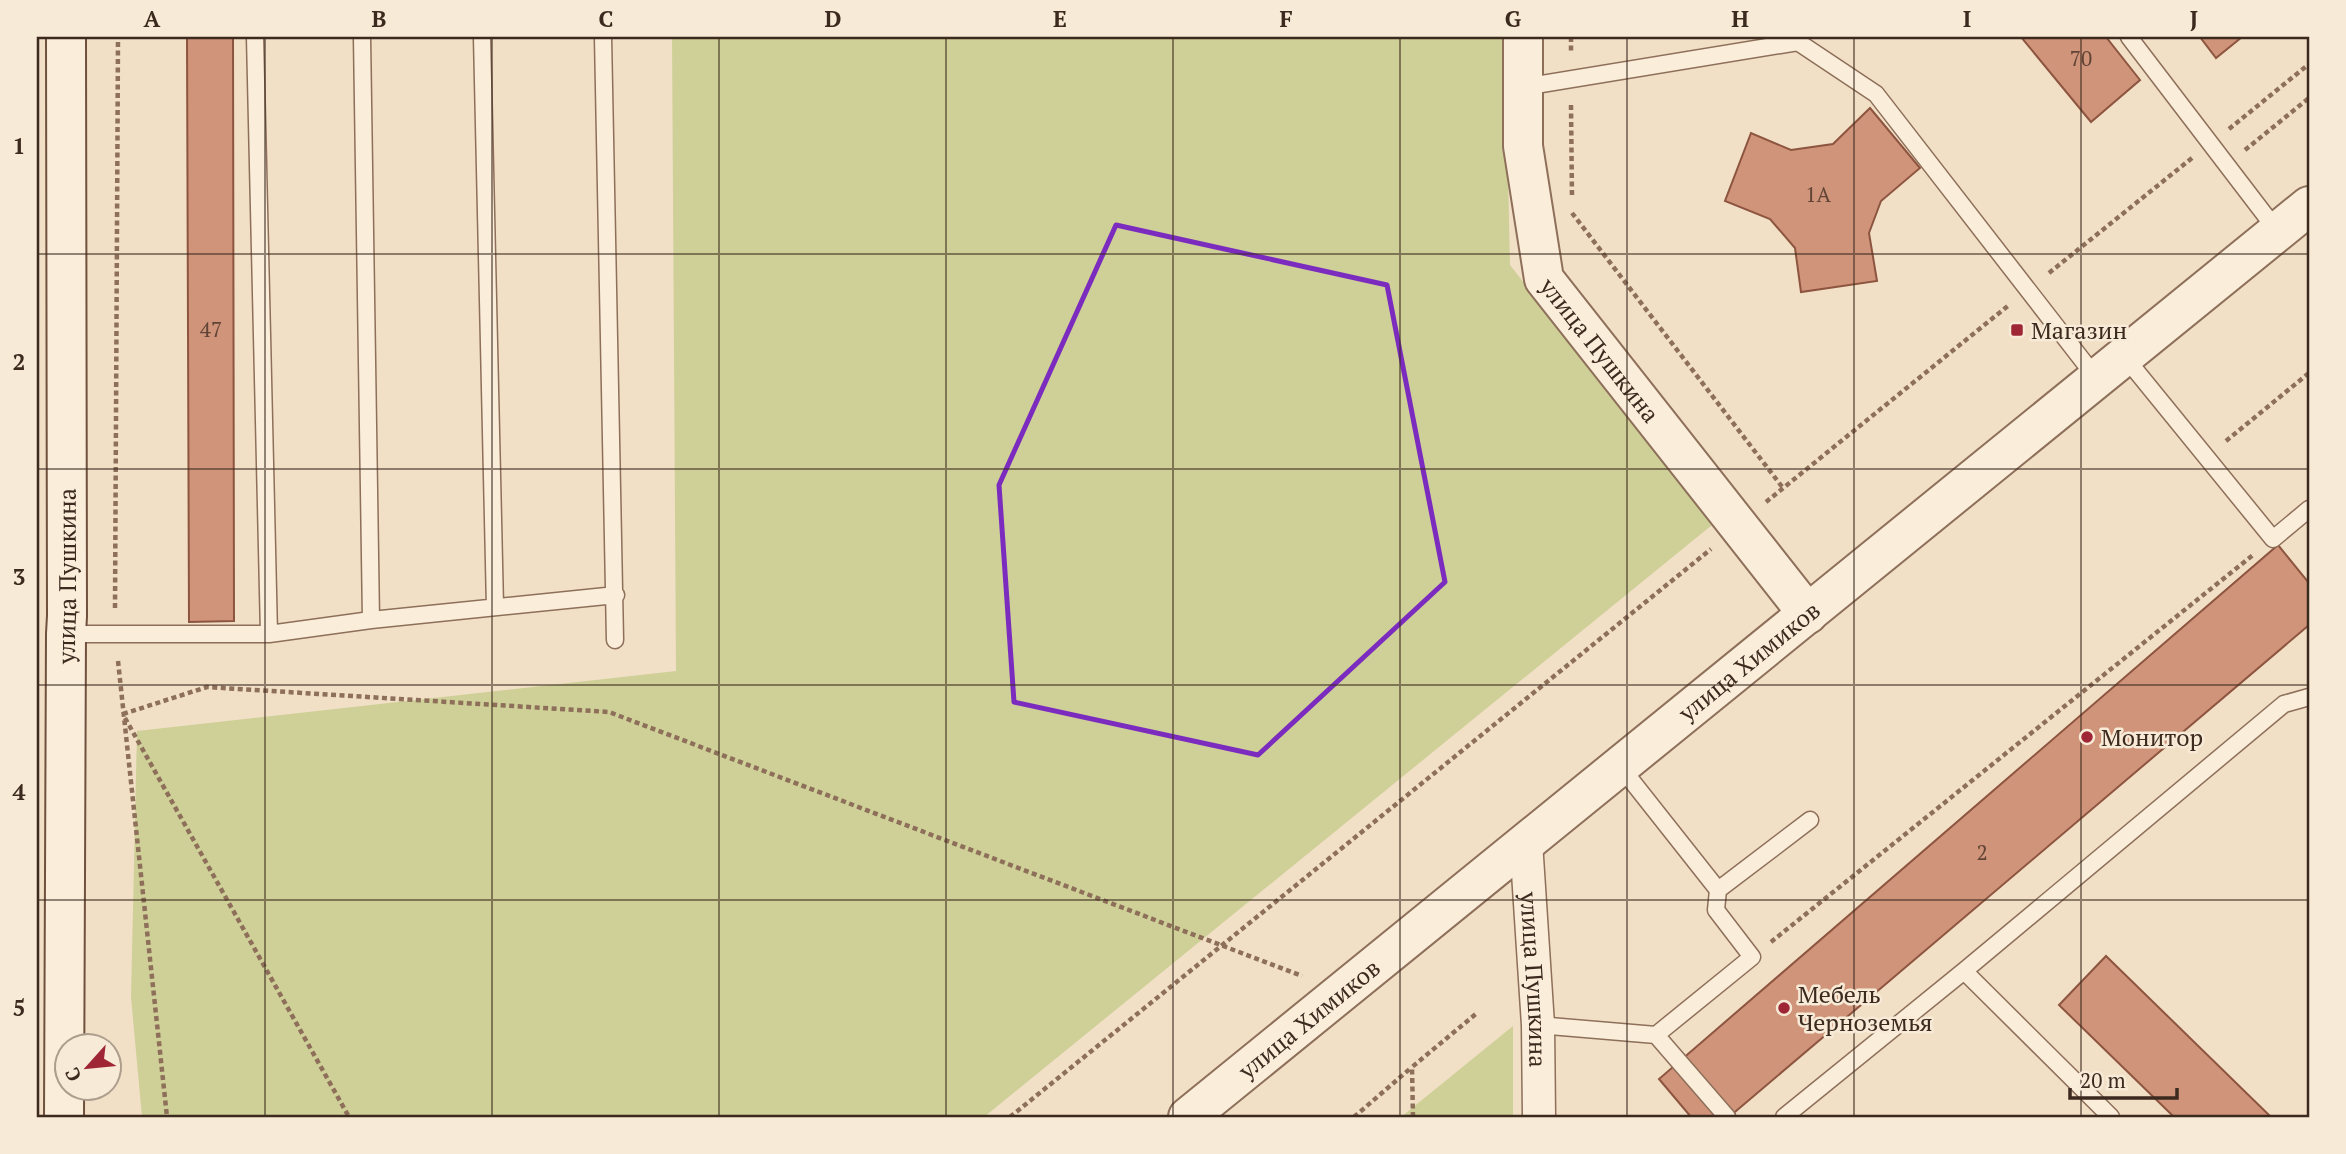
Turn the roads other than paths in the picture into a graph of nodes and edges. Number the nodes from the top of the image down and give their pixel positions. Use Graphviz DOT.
graph roads {
  1 [pos="66,37"];
  2 [pos="255,37"];
  3 [pos="362,37"];
  4 [pos="482,37"];
  5 [pos="603,37"];
  6 [pos="1523,37"];
  7 [pos="2129,37"];
  8 [pos="1523,87"];
  9 [pos="2309,206"];
  10 [pos="2277,232"];
  11 [pos="2110,367"];
  12 [pos="2309,509"];
  13 [pos="616,595"];
  14 [pos="495,607"];
  15 [pos="1808,614"];
  16 [pos="371,620"];
  17 [pos="66,634"];
  18 [pos="269,634"];
  19 [pos="615,640"];
  20 [pos="2309,696"];
  21 [pos="1620,766"];
  22 [pos="1810,820"];
  23 [pos="1526,842"];
  24 [pos="1718,890"];
  25 [pos="1964,971"];
  26 [pos="1538,1026"];
  27 [pos="1656,1035"];
  28 [pos="64,1117"];
  29 [pos="1188,1117"];
  30 [pos="1539,1117"];
  31 [pos="1727,1117"];
  32 [pos="1784,1117"];
  33 [pos="2111,1117"];
  1 -- 17 [label="street, улица Пушкина"];
  2 -- 18 [label="lane"];
  3 -- 16 [label="lane"];
  4 -- 14 [label="lane"];
  5 -- 13 [label="lane"];
  6 -- 8 [label="street, улица Пушкина"];
  7 -- 10 [label="lane"];
  8 -- 11 [label="lane"];
  8 -- 15 [label="street, улица Пушкина"];
  9 -- 10 [label="street, улица Химиков"];
  10 -- 11 [label="street, улица Химиков"];
  11 -- 12 [label="lane"];
  11 -- 15 [label="street, улица Химиков"];
  13 -- 14 [label="lane"];
  13 -- 19 [label="lane"];
  14 -- 16 [label="lane"];
  15 -- 21 [label="street, улица Химиков"];
  16 -- 18 [label="lane"];
  17 -- 18 [label="lane"];
  17 -- 28 [label="street, улица Пушкина"];
  20 -- 25 [label="lane"];
  21 -- 23 [label="street, улица Химиков"];
  21 -- 24 [label="lane"];
  22 -- 24 [label="lane"];
  23 -- 26 [label="street, улица Пушкина"];
  23 -- 29 [label="street, улица Химиков"];
  24 -- 27 [label="lane"];
  25 -- 32 [label="lane"];
  25 -- 33 [label="lane"];
  26 -- 27 [label="lane"];
  26 -- 30 [label="street, улица Пушкина"];
  27 -- 31 [label="lane"];
}
